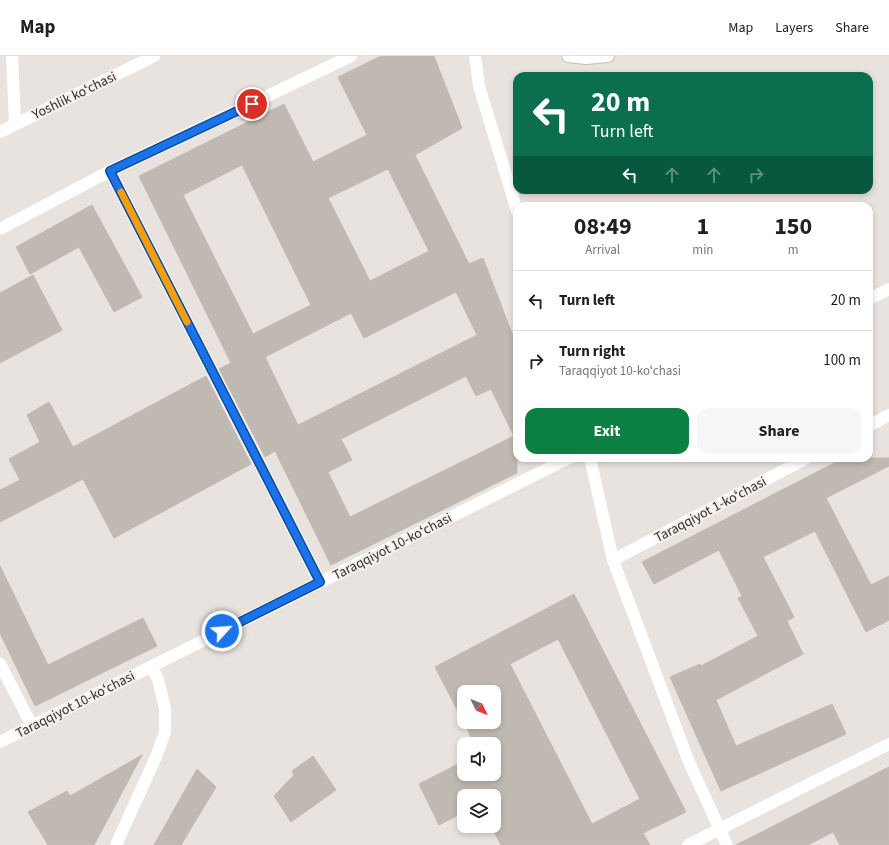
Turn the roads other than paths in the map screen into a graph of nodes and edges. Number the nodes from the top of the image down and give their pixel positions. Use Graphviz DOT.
graph roads {
  1 [pos="12,56"];
  2 [pos="154,56"];
  3 [pos="351,56"];
  4 [pos="475,56"];
  5 [pos="568,56"];
  6 [pos="608,56"];
  7 [pos="15,123"];
  8 [pos="0,132"];
  9 [pos="110,171"];
  10 [pos="514,202"];
  11 [pos="0,229"];
  12 [pos="889,289"];
  13 [pos="873,297"];
  14 [pos="889,415"];
  15 [pos="873,424"];
  16 [pos="561,462"];
  17 [pos="591,462"];
  18 [pos="799,462"];
  19 [pos="613,560"];
  20 [pos="320,582"];
  21 [pos="0,664"];
  22 [pos="151,666"];
  23 [pos="32,726"];
  24 [pos="0,742"];
  25 [pos="889,744"];
  26 [pos="720,829"];
  27 [pos="116,845"];
  28 [pos="688,845"];
  29 [pos="727,845"];
  1 -- 7 [label="street, Yoshlik koʻchasi"];
  2 -- 7 [label="street, Yoshlik koʻchasi"];
  3 -- 9 [label="street"];
  4 -- 10 [label="street"];
  5 -- 6 [label="street"];
  7 -- 8 [label="street, Yoshlik koʻchasi"];
  9 -- 11 [label="street"];
  9 -- 20 [label="street"];
  12 -- 13 [label="street"];
  14 -- 15 [label="street"];
  16 -- 20 [label="street, Taraqqiyot 10-koʻchasi"];
  17 -- 19 [label="street"];
  18 -- 19 [label="street, Taraqqiyot 1-koʻchasi"];
  19 -- 26 [label="street"];
  20 -- 22 [label="street, Taraqqiyot 10-koʻchasi"];
  21 -- 23 [label="street"];
  22 -- 23 [label="street, Taraqqiyot 10-koʻchasi"];
  22 -- 27 [label="street, Taraqqiyot 10-koʻchasi"];
  23 -- 24 [label="street, Taraqqiyot 10-koʻchasi"];
  25 -- 26 [label="street"];
  26 -- 28 [label="street"];
  26 -- 29 [label="street"];
}
